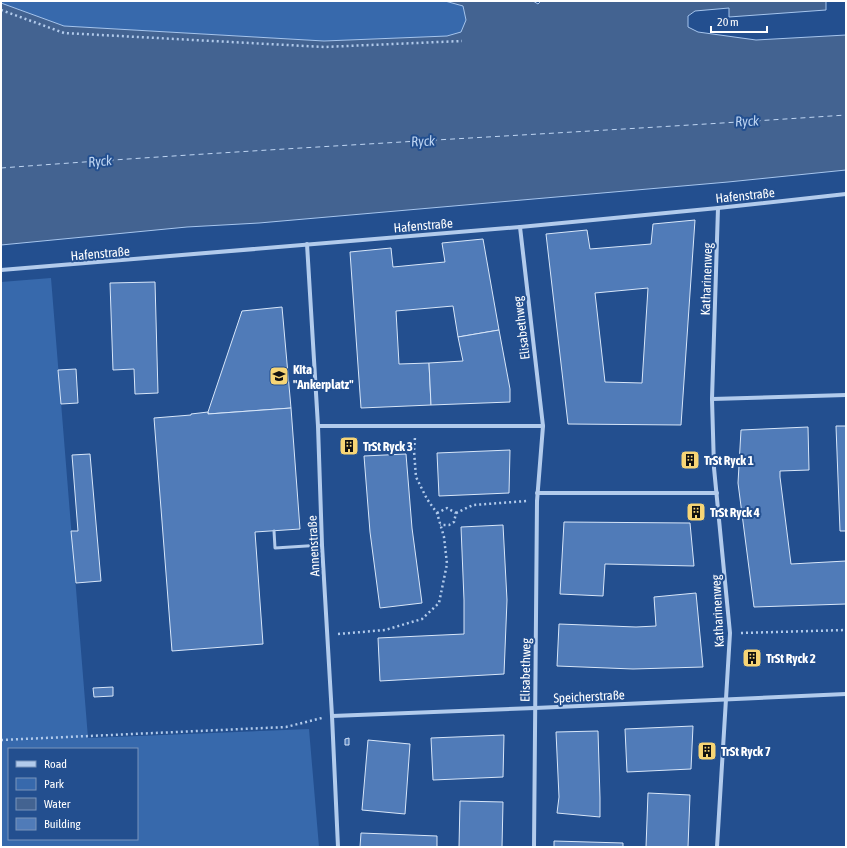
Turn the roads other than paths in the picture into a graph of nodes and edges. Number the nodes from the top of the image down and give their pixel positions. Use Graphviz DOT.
graph roads {
  1 [pos="846,194"];
  2 [pos="718,208"];
  3 [pos="520,227"];
  4 [pos="307,244"];
  5 [pos="1,270"];
  6 [pos="846,395"];
  7 [pos="712,399"];
  8 [pos="318,426"];
  9 [pos="543,426"];
  10 [pos="537,493"];
  11 [pos="717,493"];
  12 [pos="274,531"];
  13 [pos="322,545"];
  14 [pos="846,694"];
  15 [pos="726,700"];
  16 [pos="535,708"];
  17 [pos="332,716"];
  18 [pos="338,847"];
  19 [pos="534,847"];
  20 [pos="717,847"];
  1 -- 2 [label="street, Hafenstraße"];
  2 -- 3 [label="street, Hafenstraße"];
  2 -- 7 [label="street, Katharinenweg"];
  3 -- 4 [label="street, Hafenstraße"];
  3 -- 9 [label="street, Elisabethweg"];
  4 -- 5 [label="street, Hafenstraße"];
  4 -- 8 [label="street, Annenstraße"];
  6 -- 7 [label="street"];
  7 -- 11 [label="street, Katharinenweg"];
  8 -- 9 [label="street"];
  8 -- 13 [label="street, Annenstraße"];
  9 -- 10 [label="street, Elisabethweg"];
  10 -- 11 [label="street"];
  10 -- 16 [label="street, Elisabethweg"];
  11 -- 15 [label="street, Katharinenweg"];
  12 -- 13 [label="lane"];
  13 -- 17 [label="street, Annenstraße"];
  14 -- 15 [label="street, Speicherstraße"];
  15 -- 16 [label="street, Speicherstraße"];
  15 -- 20 [label="street, Katharinenweg"];
  16 -- 17 [label="street, Speicherstraße"];
  16 -- 19 [label="street, Elisabethweg"];
  17 -- 18 [label="street, Annenstraße"];
}
